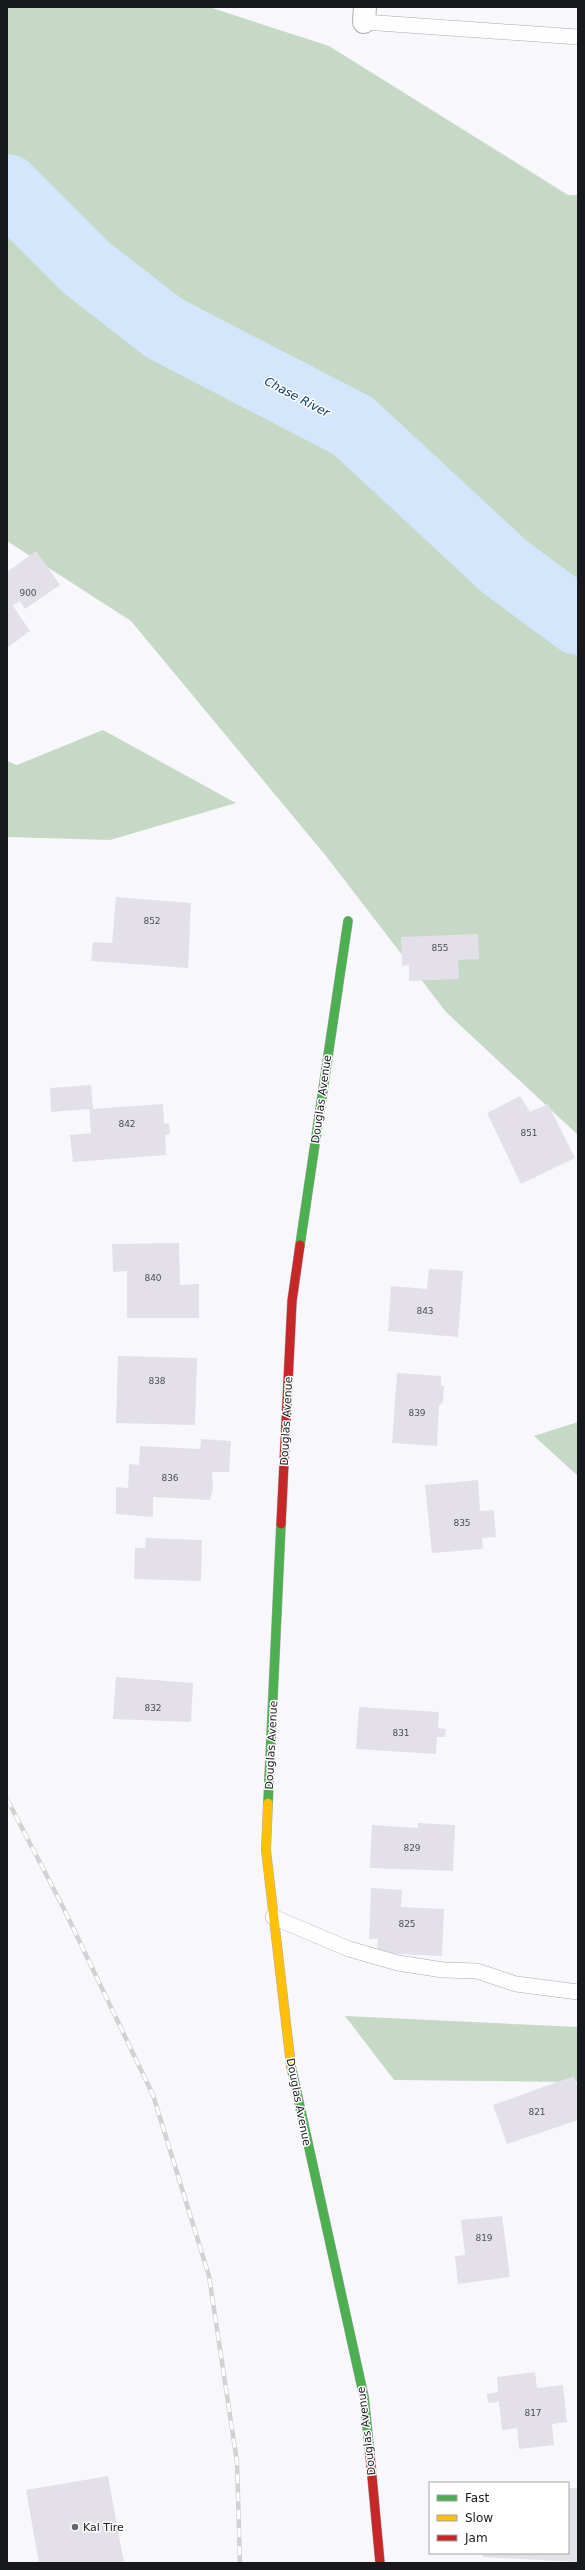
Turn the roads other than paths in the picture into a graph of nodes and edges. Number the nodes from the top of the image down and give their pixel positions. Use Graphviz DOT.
graph roads {
  1 [pos="365,14"];
  2 [pos="578,37"];
  3 [pos="348,921"];
  4 [pos="274,1917"];
  5 [pos="578,1992"];
  6 [pos="380,2563"];
  1 -- 2 [label="lane"];
  3 -- 4 [label="street, Douglas Avenue"];
  4 -- 5 [label="lane"];
  4 -- 6 [label="street, Douglas Avenue"];
}
